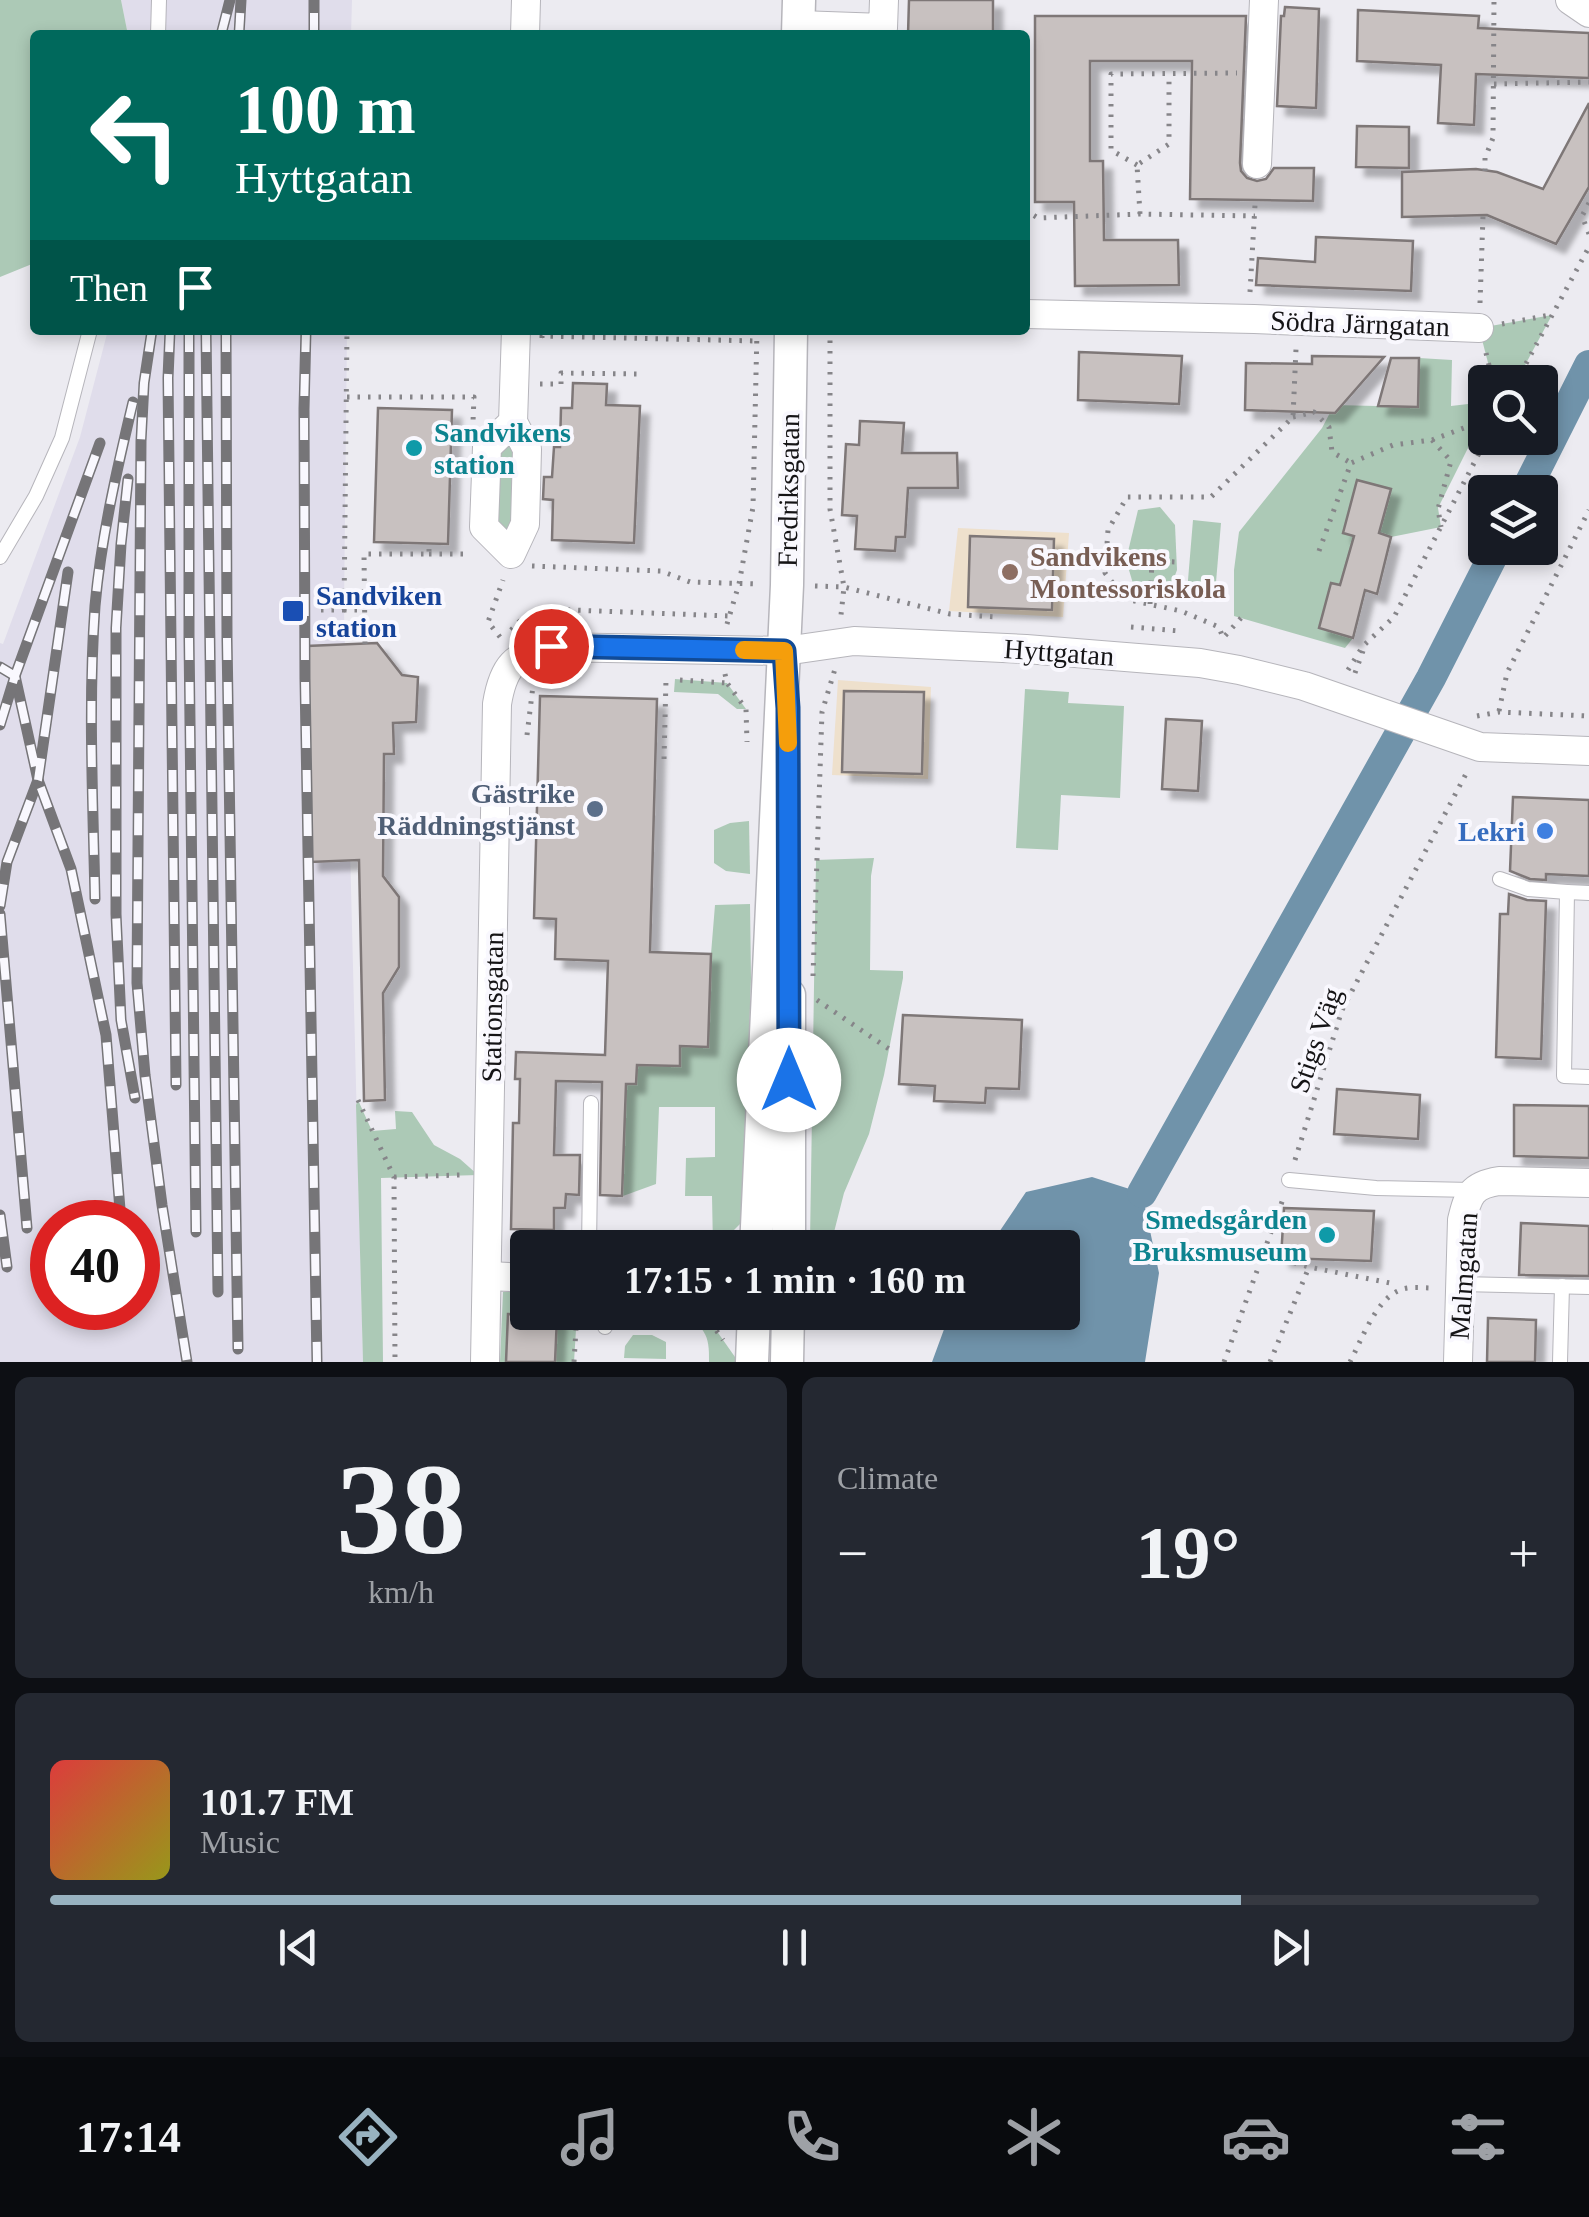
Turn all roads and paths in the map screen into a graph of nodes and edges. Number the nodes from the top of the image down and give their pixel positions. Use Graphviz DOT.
graph roads {
  1 [pos="159,0"];
  2 [pos="526,0"];
  3 [pos="884,0"];
  4 [pos="1264,0"];
  5 [pos="1494,0"];
  6 [pos="1570,0"];
  7 [pos="1589,12"];
  8 [pos="799,20"];
  9 [pos="158,30"];
  10 [pos="525,30"];
  11 [pos="1262,72"];
  12 [pos="1169,74"];
  13 [pos="1589,82"];
  14 [pos="1494,84"];
  15 [pos="1257,164"];
  16 [pos="1137,165"];
  17 [pos="1484,170"];
  18 [pos="1589,204"];
  19 [pos="1255,205"];
  20 [pos="1030,213"];
  21 [pos="1140,214"];
  22 [pos="1254,216"];
  23 [pos="1483,216"];
  24 [pos="1589,234"];
  25 [pos="1589,247"];
  26 [pos="1030,314"];
  27 [pos="1552,315"];
  28 [pos="1248,319"];
  29 [pos="1298,321"];
  30 [pos="1480,328"];
  31 [pos="89,335"];
  32 [pos="347,335"];
  33 [pos="516,335"];
  34 [pos="757,335"];
  35 [pos="791,335"];
  36 [pos="830,335"];
  37 [pos="757,341"];
  38 [pos="542,352"];
  39 [pos="1525,365"];
  40 [pos="541,368"];
  41 [pos="641,374"];
  42 [pos="346,396"];
  43 [pos="404,396"];
  44 [pos="403,408"];
  45 [pos="1293,417"];
  46 [pos="513,422"];
  47 [pos="474,424"];
  48 [pos="1468,426"];
  49 [pos="1432,440"];
  50 [pos="1479,455"];
  51 [pos="1351,464"];
  52 [pos="1589,510"];
  53 [pos="1441,527"];
  54 [pos="429,544"];
  55 [pos="1320,551"];
  56 [pos="533,553"];
  57 [pos="429,554"];
  58 [pos="473,554"];
  59 [pos="0,557"];
  60 [pos="1126,560"];
  61 [pos="1152,561"];
  62 [pos="1177,562"];
  63 [pos="509,566"];
  64 [pos="844,587"];
  65 [pos="1150,604"];
  66 [pos="321,610"];
  67 [pos="344,610"];
  68 [pos="364,610"];
  69 [pos="729,616"];
  70 [pos="1241,618"];
  71 [pos="365,644"];
  72 [pos="510,648"];
  73 [pos="784,651"];
  74 [pos="1351,671"];
  75 [pos="666,679"];
  76 [pos="727,682"];
  77 [pos="746,708"];
  78 [pos="1499,712"];
  79 [pos="1589,716"];
  80 [pos="1467,733"];
  81 [pos="1589,751"];
  82 [pos="664,759"];
  83 [pos="1500,880"];
  84 [pos="1568,892"];
  85 [pos="1589,893"];
  86 [pos="813,998"];
  87 [pos="889,1049"];
  88 [pos="1589,1077"];
  89 [pos="358,1100"];
  90 [pos="591,1104"];
  91 [pos="487,1174"];
  92 [pos="394,1177"];
  93 [pos="1289,1180"];
  94 [pos="1589,1184"];
  95 [pos="1473,1190"];
  96 [pos="589,1230"];
  97 [pos="757,1230"];
  98 [pos="789,1230"];
  99 [pos="506,1233"];
  100 [pos="510,1235"];
  101 [pos="1264,1254"];
  102 [pos="1310,1267"];
  103 [pos="488,1276"];
  104 [pos="510,1277"];
  105 [pos="1390,1283"];
  106 [pos="1460,1284"];
  107 [pos="1562,1286"];
  108 [pos="1589,1287"];
  109 [pos="576,1330"];
  110 [pos="753,1330"];
  111 [pos="788,1330"];
  112 [pos="395,1362"];
  113 [pos="485,1362"];
  114 [pos="574,1362"];
  115 [pos="752,1362"];
  116 [pos="787,1362"];
  117 [pos="1224,1362"];
  118 [pos="1270,1362"];
  119 [pos="1350,1362"];
  120 [pos="1458,1362"];
  121 [pos="1560,1362"];
  1 -- 9 [label="lane"];
  2 -- 10 [label="street"];
  3 -- 8 [label="street"];
  4 -- 11 [label="street"];
  5 -- 14 [label="path"];
  6 -- 7 [label="street"];
  11 -- 12 [label="path"];
  11 -- 15 [label="street"];
  12 -- 16 [label="path"];
  12 -- 16 [label="path"];
  13 -- 14 [label="path"];
  14 -- 17 [label="path"];
  16 -- 21 [label="path"];
  18 -- 24 [label="path"];
  19 -- 22 [label="path, Södra Järngatan"];
  20 -- 21 [label="path"];
  21 -- 22 [label="path"];
  22 -- 28 [label="path, Södra Järngatan"];
  23 -- 30 [label="path, Södra Järngatan"];
  25 -- 27 [label="path"];
  26 -- 28 [label="street, Södra Järngatan"];
  27 -- 30 [label="path"];
  27 -- 39 [label="path"];
  28 -- 29 [label="street, Södra Järngatan"];
  29 -- 30 [label="street, Södra Järngatan"];
  29 -- 45 [label="path"];
  31 -- 59 [label="lane"];
  32 -- 42 [label="path"];
  33 -- 46 [label="street"];
  34 -- 37 [label="path"];
  35 -- 73 [label="street, Fredriksgatan"];
  36 -- 64 [label="path"];
  37 -- 38 [label="path"];
  37 -- 56 [label="path"];
  40 -- 41 [label="path"];
  42 -- 43 [label="path"];
  42 -- 67 [label="path"];
  43 -- 44 [label="path"];
  43 -- 47 [label="path"];
  45 -- 51 [label="path"];
  45 -- 65 [label="path"];
  48 -- 49 [label="path"];
  49 -- 51 [label="path"];
  49 -- 53 [label="path"];
  50 -- 53 [label="path"];
  51 -- 55 [label="path"];
  52 -- 78 [label="path, Stigs Väg"];
  53 -- 74 [label="path"];
  54 -- 57 [label="path"];
  57 -- 58 [label="path"];
  57 -- 68 [label="path"];
  60 -- 61 [label="path"];
  61 -- 62 [label="path"];
  61 -- 65 [label="path"];
  63 -- 72 [label="path"];
  65 -- 70 [label="path"];
  66 -- 67 [label="path"];
  67 -- 68 [label="path"];
  68 -- 71 [label="path"];
  69 -- 72 [label="path"];
  72 -- 73 [label="street, Hyttgatan"];
  72 -- 91 [label="street, Stationsgatan"];
  73 -- 80 [label="street, Hyttgatan"];
  73 -- 97 [label="street, Fredriksgatan"];
  73 -- 98 [label="street, Fredriksgatan"];
  75 -- 82 [label="path"];
  76 -- 77 [label="path"];
  78 -- 79 [label="path"];
  78 -- 80 [label="path, Stigs Väg"];
  78 -- 80 [label="path"];
  80 -- 81 [label="street, Hyttgatan"];
  80 -- 93 [label="path, Stigs Väg"];
  83 -- 84 [label="lane"];
  84 -- 85 [label="lane"];
  84 -- 88 [label="lane"];
  86 -- 87 [label="path"];
  89 -- 92 [label="path"];
  90 -- 96 [label="lane"];
  91 -- 92 [label="path"];
  91 -- 103 [label="street, Stationsgatan"];
  92 -- 112 [label="path"];
  93 -- 95 [label="lane"];
  93 -- 101 [label="path, Stigs Väg"];
  94 -- 95 [label="street"];
  95 -- 106 [label="street, Malmgatan"];
  99 -- 100 [label="path"];
  101 -- 102 [label="path"];
  101 -- 117 [label="path, Stigs Väg"];
  102 -- 105 [label="path"];
  102 -- 118 [label="path"];
  103 -- 104 [label="street"];
  103 -- 113 [label="street, Stationsgatan"];
  106 -- 107 [label="lane"];
  106 -- 119 [label="path"];
  106 -- 120 [label="street, Malmgatan"];
  107 -- 108 [label="lane"];
  107 -- 121 [label="lane"];
  109 -- 114 [label="path"];
  110 -- 115 [label="street"];
  111 -- 116 [label="street"];
}
